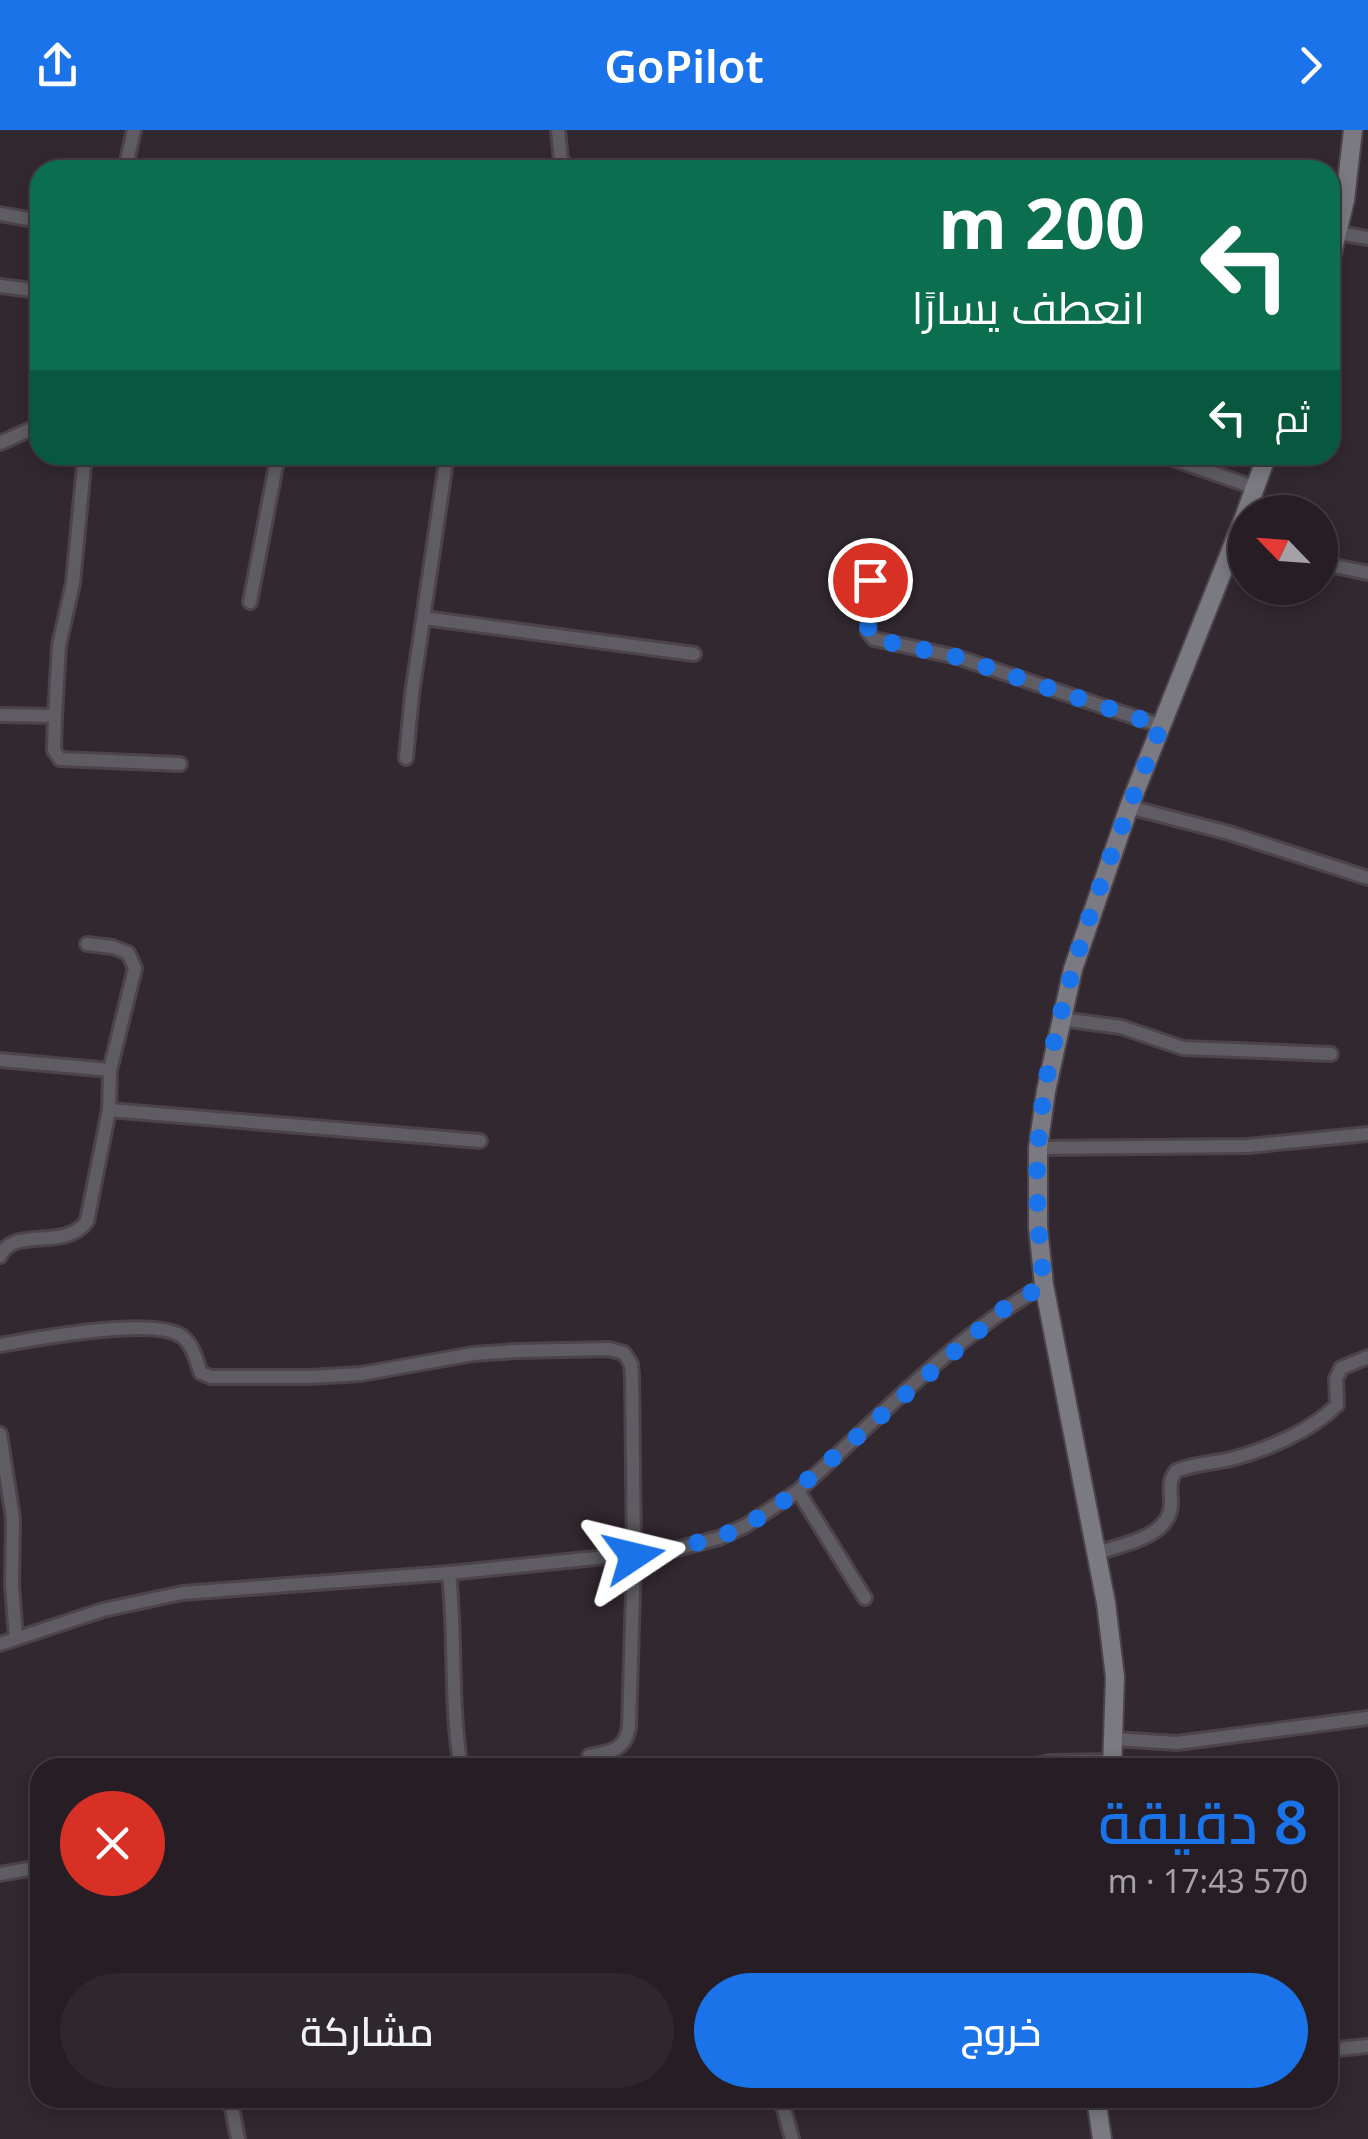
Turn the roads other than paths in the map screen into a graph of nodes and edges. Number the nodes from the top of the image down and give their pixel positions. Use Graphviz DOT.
graph roads {
  1 [pos="134,130"];
  2 [pos="558,130"];
  3 [pos="1352,130"];
  4 [pos="128,160"];
  5 [pos="561,160"];
  6 [pos="0,214"];
  7 [pos="30,220"];
  8 [pos="1340,225"];
  9 [pos="1340,233"];
  10 [pos="1368,238"];
  11 [pos="0,286"];
  12 [pos="30,290"];
  13 [pos="30,429"];
  14 [pos="0,442"];
  15 [pos="84,465"];
  16 [pos="276,465"];
  17 [pos="446,465"];
  18 [pos="1190,465"];
  19 [pos="1264,465"];
  20 [pos="1256,488"];
  21 [pos="1253,495"];
  22 [pos="1338,566"];
  23 [pos="1228,570"];
  24 [pos="1368,574"];
  25 [pos="870,580"];
  26 [pos="250,602"];
  27 [pos="424,618"];
  28 [pos="694,654"];
  29 [pos="0,715"];
  30 [pos="55,716"];
  31 [pos="1161,726"];
  32 [pos="406,758"];
  33 [pos="180,764"];
  34 [pos="1129,807"];
  35 [pos="1368,878"];
  36 [pos="88,944"];
  37 [pos="1061,1019"];
  38 [pos="1331,1054"];
  39 [pos="0,1060"];
  40 [pos="110,1070"];
  41 [pos="109,1110"];
  42 [pos="1368,1134"];
  43 [pos="480,1141"];
  44 [pos="1038,1148"];
  45 [pos="0,1256"];
  46 [pos="1044,1285"];
  47 [pos="0,1345"];
  48 [pos="1368,1358"];
  49 [pos="0,1434"];
  50 [pos="798,1491"];
  51 [pos="1097,1553"];
  52 [pos="634,1556"];
  53 [pos="449,1572"];
  54 [pos="864,1598"];
  55 [pos="16,1638"];
  56 [pos="0,1644"];
  57 [pos="1368,1718"];
  58 [pos="1114,1739"];
  59 [pos="589,1756"];
  60 [pos="459,1758"];
  61 [pos="1112,1758"];
  62 [pos="30,1869"];
  63 [pos="0,1874"];
  64 [pos="1368,2046"];
  65 [pos="1338,2049"];
  66 [pos="232,2108"];
  67 [pos="784,2108"];
  68 [pos="1098,2108"];
  69 [pos="238,2139"];
  70 [pos="792,2139"];
  71 [pos="1102,2139"];
  1 -- 4 [label="street"];
  2 -- 5 [label="street"];
  3 -- 8 [label="main road"];
  6 -- 7 [label="street"];
  9 -- 10 [label="street"];
  11 -- 12 [label="street"];
  13 -- 14 [label="street"];
  15 -- 30 [label="street"];
  16 -- 26 [label="street"];
  17 -- 27 [label="street"];
  18 -- 20 [label="street"];
  19 -- 20 [label="main road"];
  20 -- 21 [label="main road"];
  22 -- 24 [label="street"];
  23 -- 31 [label="main road"];
  25 -- 31 [label="street"];
  27 -- 28 [label="street"];
  27 -- 32 [label="street"];
  29 -- 30 [label="street"];
  30 -- 33 [label="street"];
  31 -- 34 [label="main road"];
  34 -- 35 [label="street"];
  34 -- 37 [label="main road"];
  36 -- 40 [label="street"];
  37 -- 38 [label="street"];
  37 -- 44 [label="main road"];
  39 -- 40 [label="street"];
  40 -- 41 [label="street"];
  41 -- 43 [label="street"];
  41 -- 45 [label="street"];
  42 -- 44 [label="street"];
  44 -- 46 [label="main road"];
  46 -- 50 [label="street"];
  46 -- 51 [label="main road"];
  47 -- 52 [label="street"];
  48 -- 51 [label="street"];
  49 -- 55 [label="street"];
  50 -- 52 [label="street"];
  50 -- 54 [label="street"];
  51 -- 58 [label="main road"];
  52 -- 53 [label="street"];
  52 -- 59 [label="street"];
  53 -- 55 [label="street"];
  53 -- 60 [label="street"];
  55 -- 56 [label="street"];
  57 -- 58 [label="street"];
  58 -- 61 [label="main road"];
  62 -- 63 [label="street"];
  64 -- 65 [label="street"];
  66 -- 69 [label="street"];
  67 -- 70 [label="street"];
  68 -- 71 [label="main road"];
}
